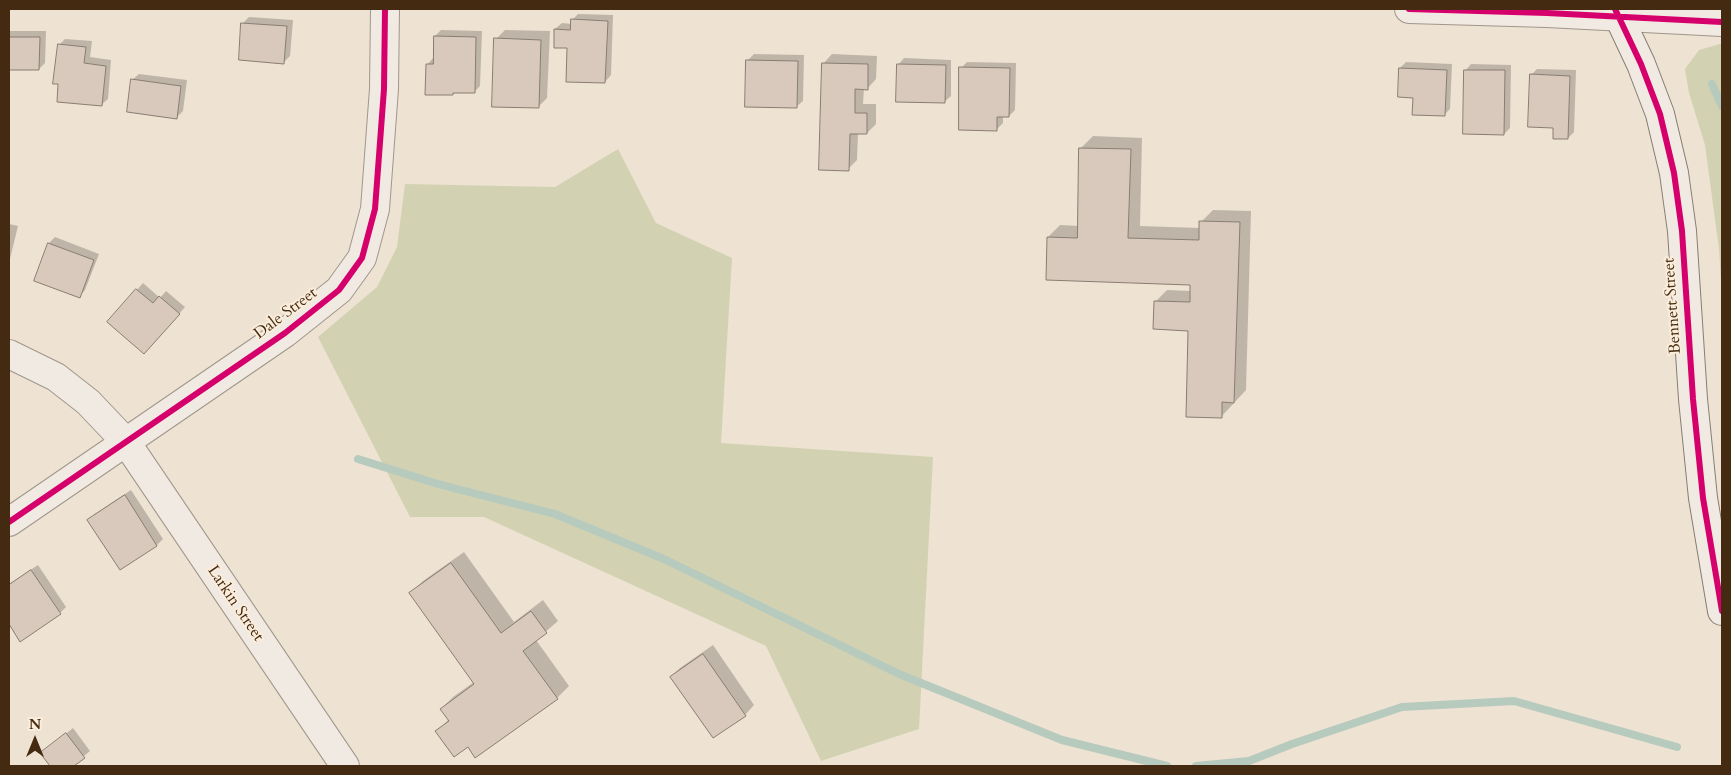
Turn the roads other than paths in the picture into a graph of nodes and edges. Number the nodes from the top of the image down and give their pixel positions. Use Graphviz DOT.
graph roads {
  1 [pos="384,9"];
  2 [pos="1410,9"];
  3 [pos="1617,13"];
  4 [pos="1722,22"];
  5 [pos="9,354"];
  6 [pos="126,442"];
  7 [pos="9,522"];
  8 [pos="1722,611"];
  9 [pos="345,766"];
  1 -- 6 [label="street, Dale Street"];
  2 -- 3 [label="street"];
  3 -- 4 [label="street"];
  3 -- 8 [label="street, Bennett Street"];
  5 -- 6 [label="street, Larkin Street"];
  6 -- 7 [label="street, Dale Street"];
  6 -- 9 [label="street, Larkin Street"];
}
